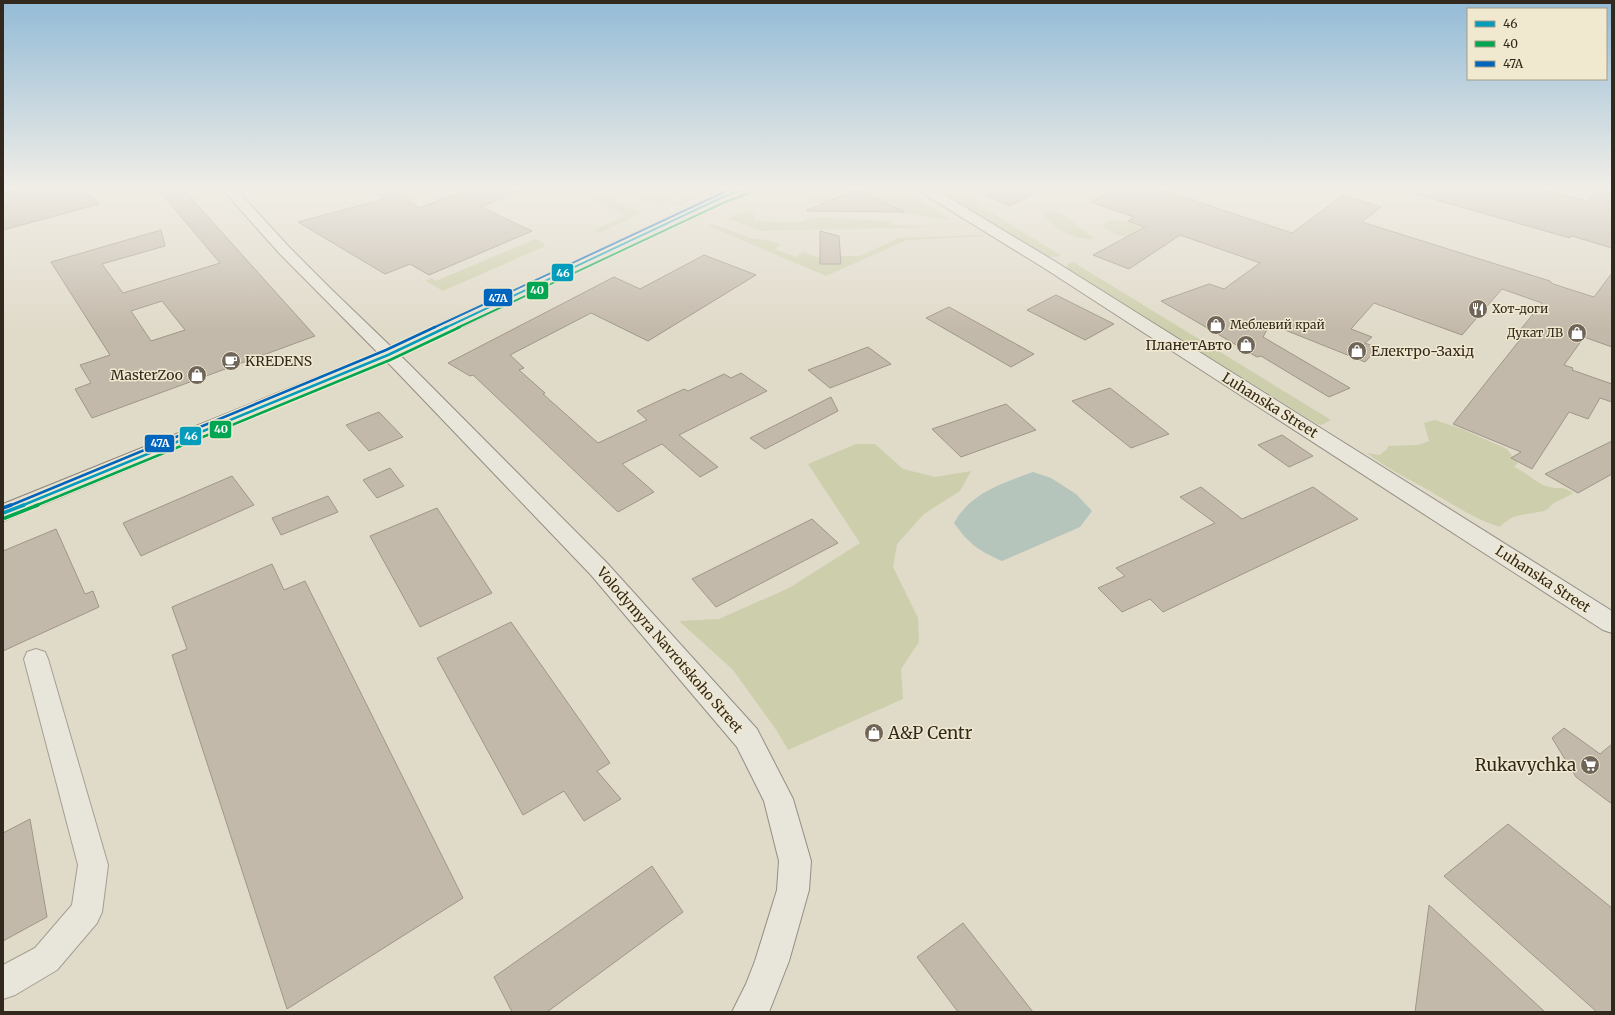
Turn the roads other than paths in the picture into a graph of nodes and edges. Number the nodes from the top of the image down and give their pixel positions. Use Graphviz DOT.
graph roads {
  1 [pos="271,235"];
  2 [pos="638,235"];
  3 [pos="1002,235"];
  4 [pos="388,355"];
  5 [pos="3,513"];
  6 [pos="1612,623"];
  7 [pos="36,659"];
  8 [pos="3,983"];
  9 [pos="750,1012"];
  1 -- 4 [label="street, Volodymyra Navrotskoho Street"];
  2 -- 4 [label="main road"];
  3 -- 6 [label="street, Luhanska Street"];
  4 -- 5 [label="main road"];
  4 -- 9 [label="street, Volodymyra Navrotskoho Street"];
  7 -- 8 [label="street"];
}
